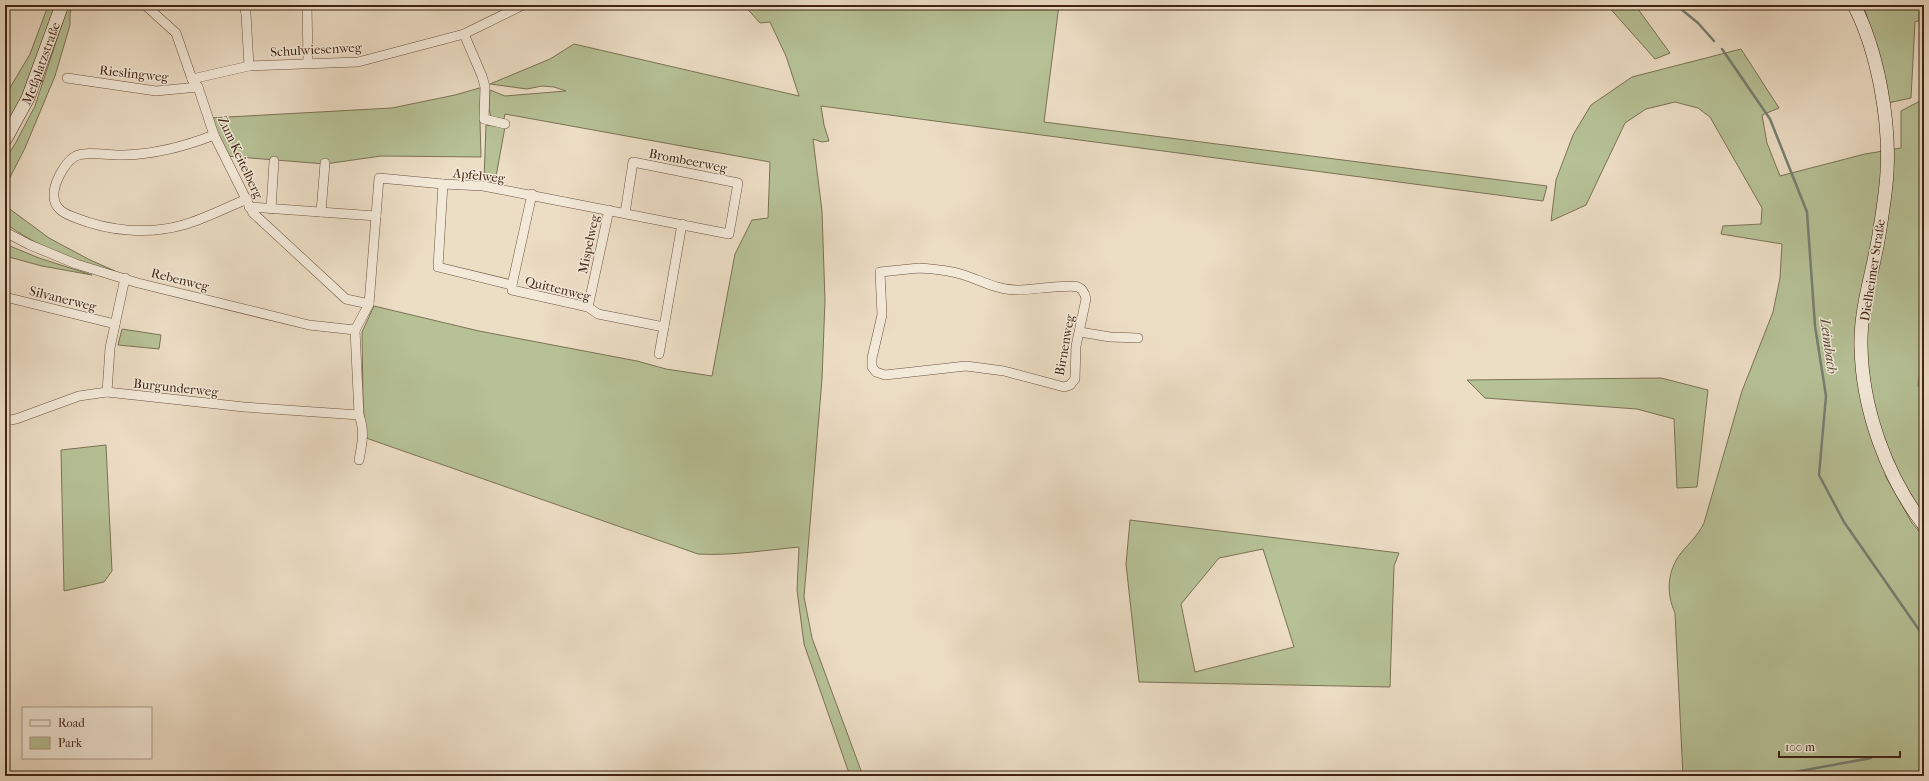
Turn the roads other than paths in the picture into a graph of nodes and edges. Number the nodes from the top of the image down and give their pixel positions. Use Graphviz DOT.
graph roads {
  1 [pos="62,5"];
  2 [pos="145,5"];
  3 [pos="244,5"];
  4 [pos="307,5"];
  5 [pos="523,5"];
  6 [pos="1854,5"];
  7 [pos="464,34"];
  8 [pos="308,62"];
  9 [pos="249,66"];
  10 [pos="67,78"];
  11 [pos="192,79"];
  12 [pos="198,87"];
  13 [pos="505,124"];
  14 [pos="214,135"];
  15 [pos="5,140"];
  16 [pos="274,161"];
  17 [pos="325,163"];
  18 [pos="443,184"];
  19 [pos="532,194"];
  20 [pos="247,203"];
  21 [pos="271,209"];
  22 [pos="609,210"];
  23 [pos="321,212"];
  24 [pos="625,213"];
  25 [pos="376,216"];
  26 [pos="682,224"];
  27 [pos="5,232"];
  28 [pos="729,234"];
  29 [pos="125,278"];
  30 [pos="512,285"];
  31 [pos="5,297"];
  32 [pos="369,304"];
  33 [pos="588,307"];
  34 [pos="114,324"];
  35 [pos="664,327"];
  36 [pos="355,330"];
  37 [pos="1080,332"];
  38 [pos="1138,338"];
  39 [pos="659,354"];
  40 [pos="107,392"];
  41 [pos="359,415"];
  42 [pos="5,421"];
  43 [pos="359,460"];
  44 [pos="1924,525"];
  1 -- 15 [label="main road, Meßplatzstraße"];
  2 -- 11 [label="street, Zum Keitelberg"];
  3 -- 9 [label="street"];
  4 -- 8 [label="street"];
  5 -- 7 [label="street, Schulwiesenweg"];
  6 -- 44 [label="main road, Dielheimer Straße"];
  7 -- 8 [label="street, Schulwiesenweg"];
  7 -- 13 [label="street"];
  8 -- 9 [label="street, Schulwiesenweg"];
  9 -- 11 [label="street, Schulwiesenweg"];
  10 -- 12 [label="street, Rieslingweg"];
  11 -- 12 [label="street, Zum Keitelberg"];
  12 -- 14 [label="street, Zum Keitelberg"];
  14 -- 20 [label="street, Zum Keitelberg"];
  14 -- 20 [label="street"];
  16 -- 21 [label="street"];
  17 -- 23 [label="street"];
  18 -- 19 [label="street, Apfelweg"];
  18 -- 25 [label="street, Apfelweg"];
  18 -- 30 [label="street, Quittenweg"];
  19 -- 22 [label="street, Apfelweg"];
  19 -- 30 [label="street"];
  20 -- 21 [label="street"];
  20 -- 32 [label="street, Zum Keitelberg"];
  21 -- 23 [label="street"];
  22 -- 24 [label="street, Apfelweg"];
  22 -- 33 [label="street, Mispelweg"];
  23 -- 25 [label="street"];
  24 -- 26 [label="street, Apfelweg"];
  24 -- 28 [label="street, Brombeerweg"];
  25 -- 32 [label="street, Apfelweg"];
  26 -- 28 [label="street, Apfelweg"];
  26 -- 35 [label="street"];
  27 -- 29 [label="street, Rebenweg"];
  29 -- 34 [label="street"];
  29 -- 36 [label="street, Rebenweg"];
  30 -- 33 [label="street, Quittenweg"];
  31 -- 34 [label="street, Silvanerweg"];
  32 -- 36 [label="street, Apfelweg"];
  33 -- 35 [label="street, Quittenweg"];
  34 -- 40 [label="street"];
  35 -- 39 [label="street"];
  36 -- 41 [label="street"];
  37 -- 37 [label="street, Birnenweg"];
  37 -- 38 [label="street"];
  40 -- 41 [label="street, Burgunderweg"];
  40 -- 42 [label="street"];
  41 -- 43 [label="street"];
}
